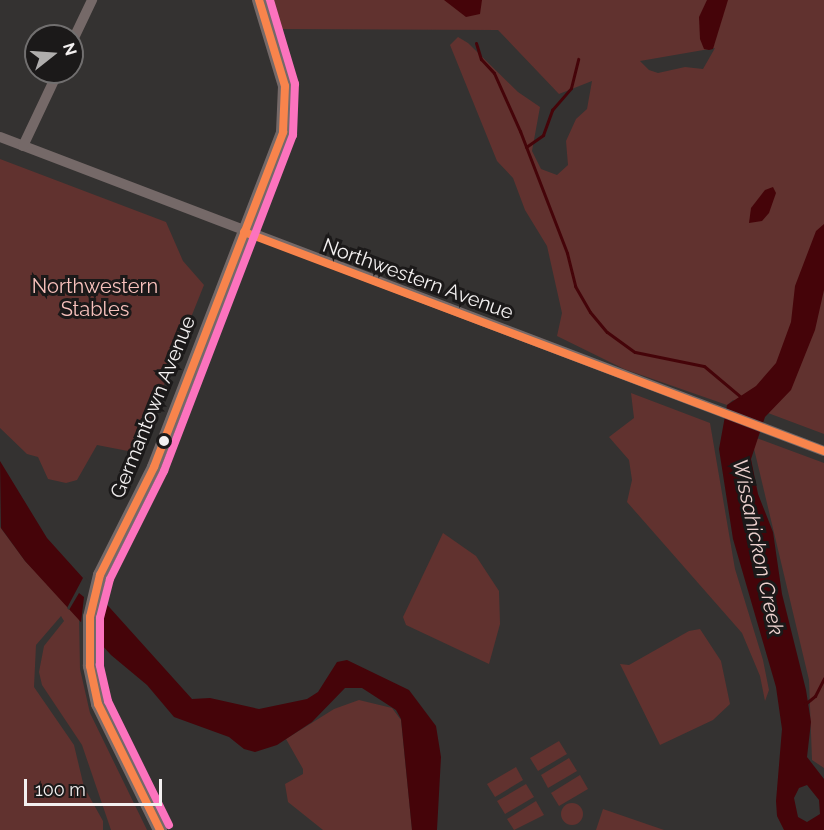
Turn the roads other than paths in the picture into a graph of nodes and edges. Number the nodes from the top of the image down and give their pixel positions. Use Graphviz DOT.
graph roads {
  1 [pos="92,0"];
  2 [pos="259,0"];
  3 [pos="81,24"];
  4 [pos="52,84"];
  5 [pos="0,137"];
  6 [pos="23,146"];
  7 [pos="244,232"];
  8 [pos="824,451"];
  9 [pos="160,830"];
  1 -- 3 [label="street"];
  2 -- 7 [label="main road, Germantown Avenue"];
  4 -- 6 [label="street"];
  5 -- 6 [label="street, Northwestern Avenue"];
  6 -- 7 [label="street, Northwestern Avenue"];
  7 -- 8 [label="street, Northwestern Avenue"];
  7 -- 9 [label="main road, Germantown Avenue"];
}
